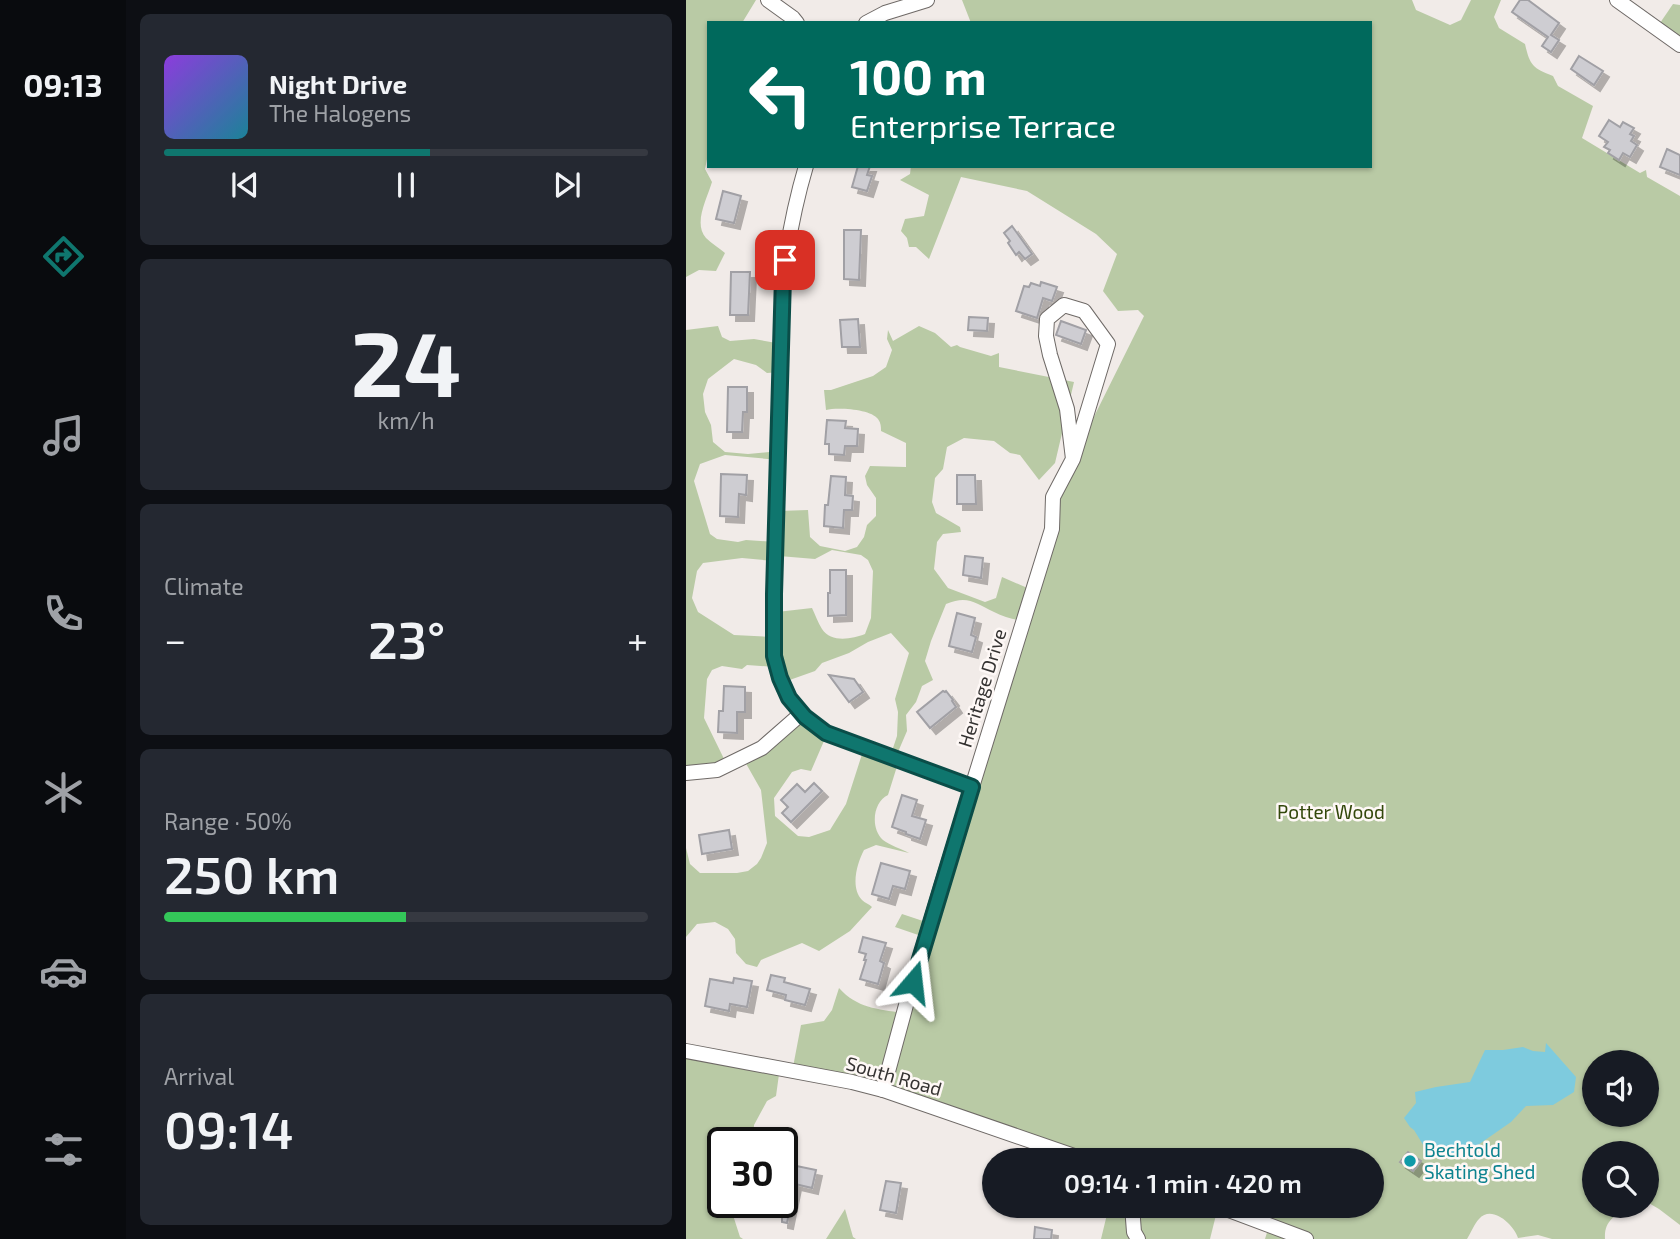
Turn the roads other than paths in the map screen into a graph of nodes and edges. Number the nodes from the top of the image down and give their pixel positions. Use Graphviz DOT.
graph roads {
  1 [pos="768,0"];
  2 [pos="927,0"];
  3 [pos="1618,0"];
  4 [pos="795,21"];
  5 [pos="870,21"];
  6 [pos="1680,45"];
  7 [pos="805,168"];
  8 [pos="1073,458"];
  9 [pos="802,713"];
  10 [pos="686,773"];
  11 [pos="972,787"];
  12 [pos="686,1051"];
  13 [pos="883,1090"];
  14 [pos="1051,1148"];
  15 [pos="1133,1218"];
  16 [pos="1250,1218"];
  17 [pos="1138,1239"];
  18 [pos="1306,1239"];
  1 -- 4 [label="street"];
  2 -- 5 [label="street"];
  3 -- 6 [label="street"];
  7 -- 9 [label="street"];
  8 -- 8 [label="street"];
  8 -- 11 [label="street, Heritage Drive"];
  9 -- 10 [label="street"];
  9 -- 11 [label="street"];
  11 -- 13 [label="street, Heritage Drive"];
  12 -- 13 [label="street, South Road"];
  13 -- 14 [label="street, South Road"];
  15 -- 17 [label="street"];
  16 -- 18 [label="street"];
}
